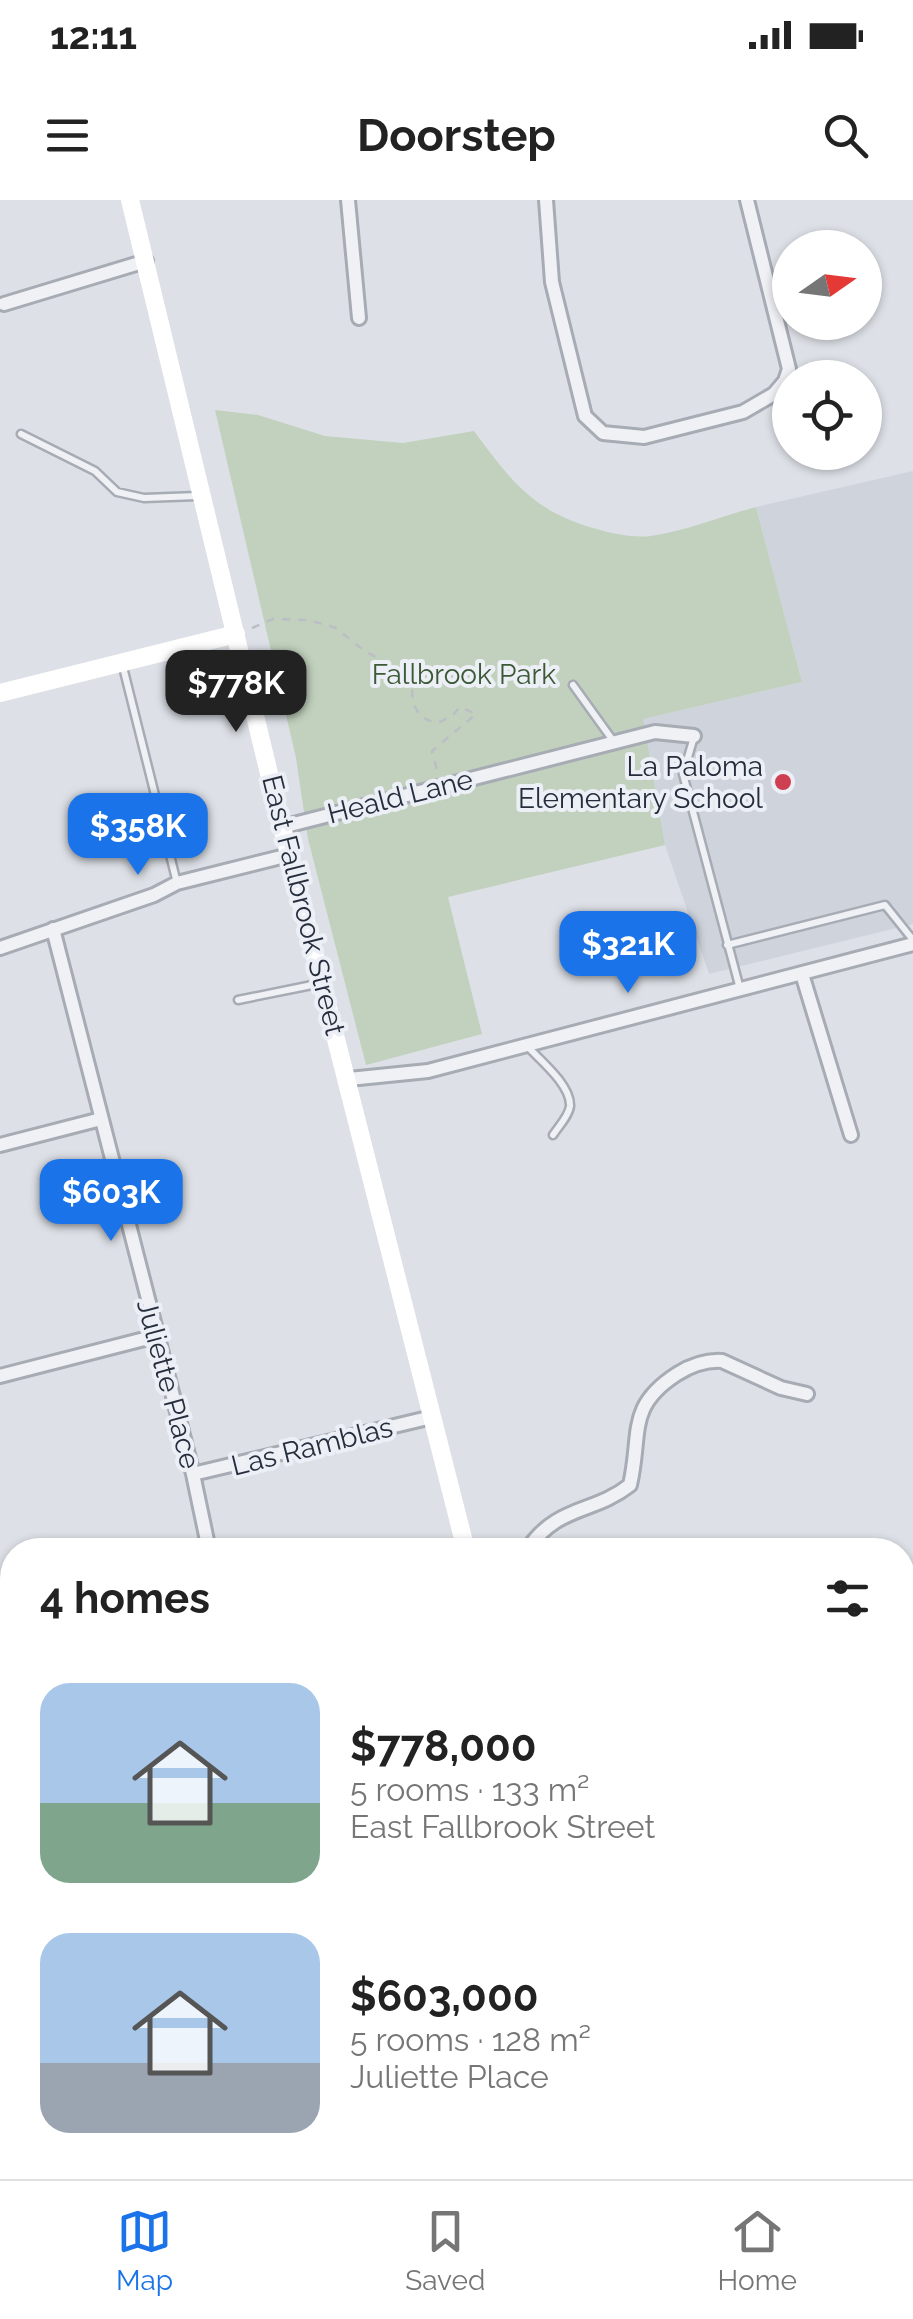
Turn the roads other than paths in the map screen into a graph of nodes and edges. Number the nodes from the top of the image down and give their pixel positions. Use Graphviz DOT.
graph roads {
  1 [pos="130,200"];
  2 [pos="348,200"];
  3 [pos="546,200"];
  4 [pos="747,200"];
  5 [pos="146,260"];
  6 [pos="4,304"];
  7 [pos="359,318"];
  8 [pos="21,434"];
  9 [pos="203,496"];
  10 [pos="236,634"];
  11 [pos="121,662"];
  12 [pos="573,685"];
  13 [pos="0,693"];
  14 [pos="694,736"];
  15 [pos="614,742"];
  16 [pos="282,826"];
  17 [pos="290,855"];
  18 [pos="177,883"];
  19 [pos="53,929"];
  20 [pos="913,942"];
  21 [pos="727,944"];
  22 [pos="0,948"];
  23 [pos="802,974"];
  24 [pos="323,983"];
  25 [pos="740,989"];
  26 [pos="238,1000"];
  27 [pos="526,1045"];
  28 [pos="348,1079"];
  29 [pos="102,1119"];
  30 [pos="553,1135"];
  31 [pos="851,1135"];
  32 [pos="0,1145"];
  33 [pos="156,1336"];
  34 [pos="0,1376"];
  35 [pos="807,1394"];
  36 [pos="432,1416"];
  37 [pos="193,1474"];
  38 [pos="207,1538"];
  39 [pos="463,1538"];
  40 [pos="534,1538"];
  1 -- 5 [label="main road, East Fallbrook Street"];
  2 -- 7 [label="street"];
  3 -- 4 [label="street"];
  5 -- 6 [label="street"];
  5 -- 9 [label="main road, East Fallbrook Street"];
  8 -- 9 [label="lane"];
  9 -- 10 [label="main road, East Fallbrook Street"];
  10 -- 11 [label="main road"];
  10 -- 16 [label="main road, East Fallbrook Street"];
  11 -- 13 [label="main road"];
  11 -- 18 [label="lane"];
  12 -- 15 [label="lane"];
  14 -- 15 [label="street, Heald Lane"];
  14 -- 21 [label="lane"];
  15 -- 16 [label="street, Heald Lane"];
  16 -- 17 [label="main road, East Fallbrook Street"];
  17 -- 18 [label="street"];
  17 -- 24 [label="main road, East Fallbrook Street"];
  18 -- 19 [label="street"];
  19 -- 22 [label="street"];
  19 -- 29 [label="street, Juliette Place"];
  20 -- 21 [label="lane"];
  20 -- 23 [label="street"];
  21 -- 25 [label="lane"];
  23 -- 25 [label="street"];
  23 -- 31 [label="street"];
  24 -- 26 [label="lane"];
  24 -- 28 [label="main road, East Fallbrook Street"];
  25 -- 27 [label="street"];
  27 -- 28 [label="street"];
  27 -- 30 [label="lane"];
  28 -- 36 [label="main road, East Fallbrook Street"];
  29 -- 32 [label="street"];
  29 -- 33 [label="street, Juliette Place"];
  33 -- 34 [label="street"];
  33 -- 37 [label="street, Juliette Place"];
  35 -- 40 [label="street"];
  36 -- 37 [label="street, Las Ramblas"];
  36 -- 39 [label="main road, East Fallbrook Street"];
  37 -- 38 [label="street, Juliette Place"];
}
